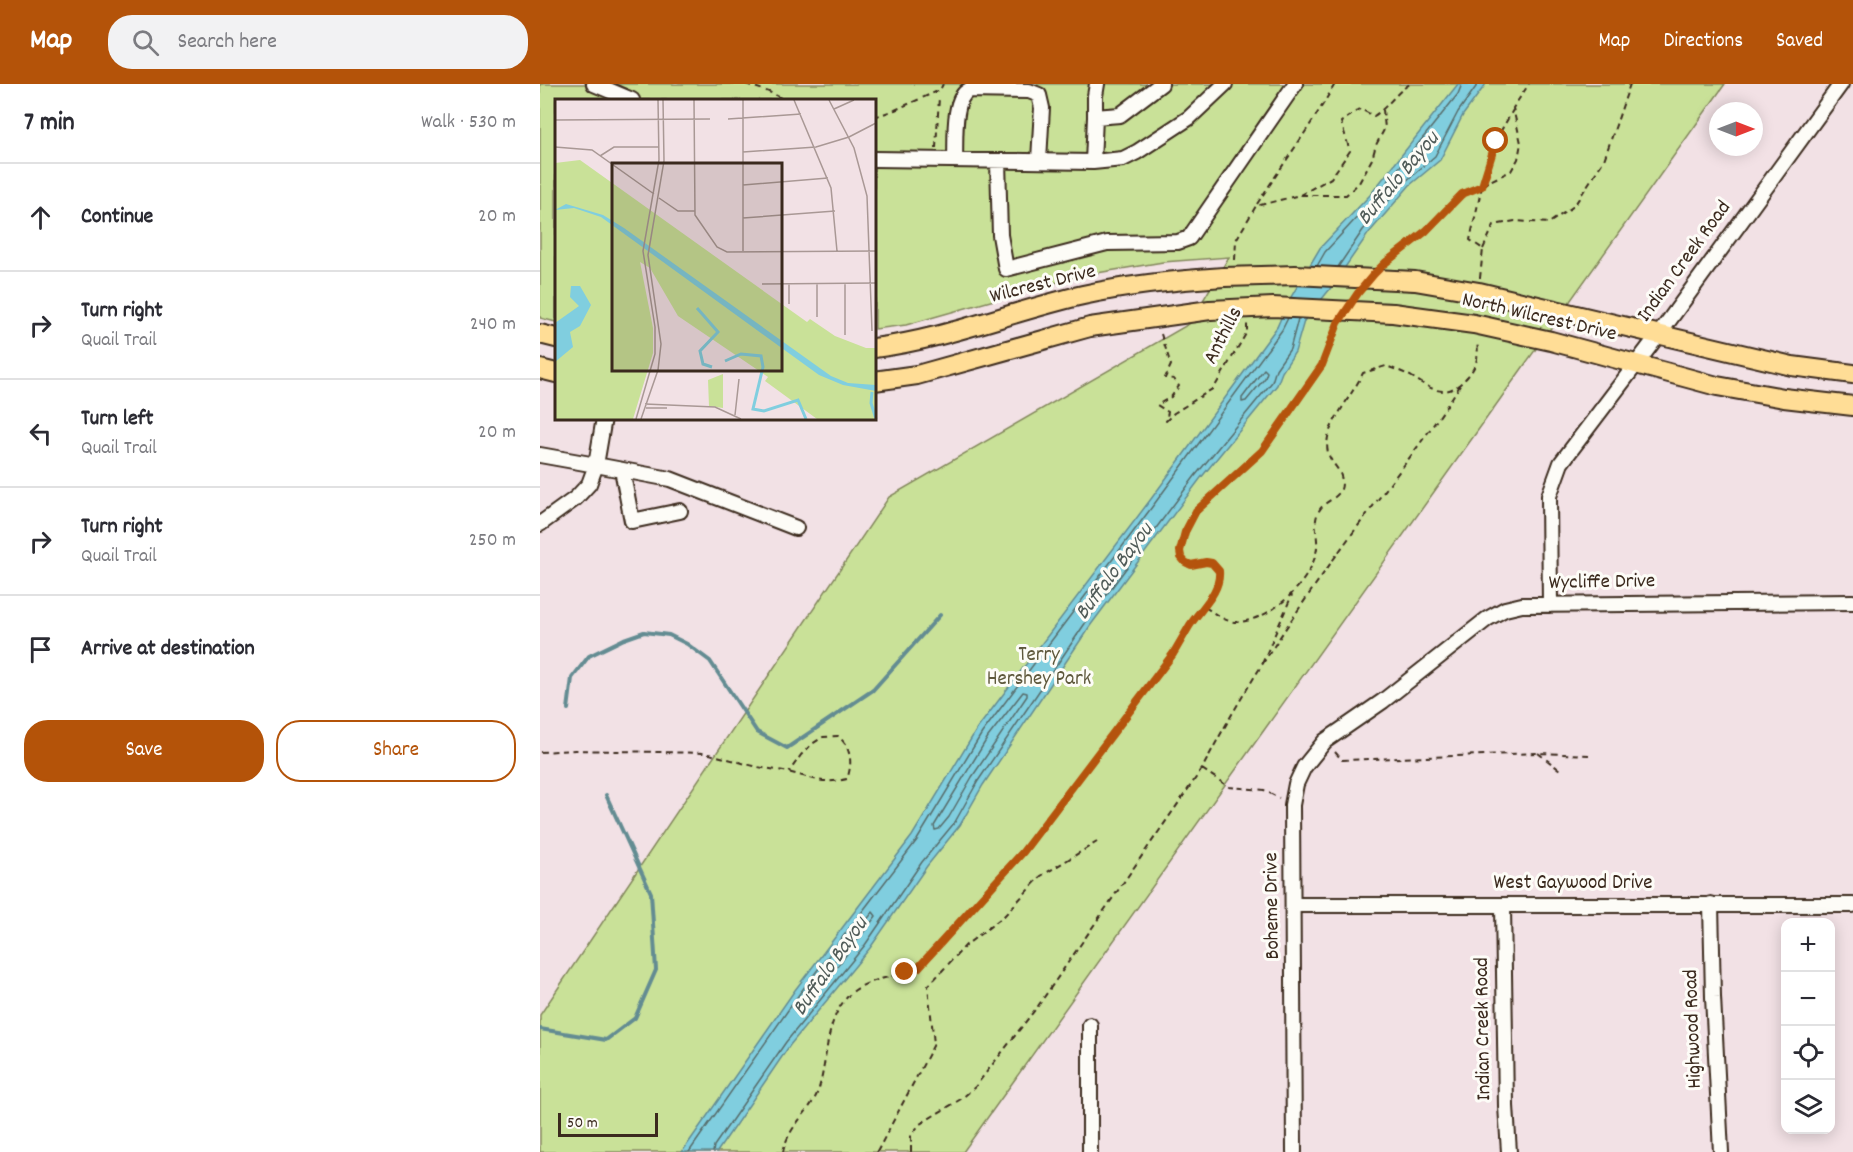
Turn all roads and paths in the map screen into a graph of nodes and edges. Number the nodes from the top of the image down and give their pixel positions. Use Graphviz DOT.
graph roads {
  1 [pos="594,84"];
  2 [pos="746,84"];
  3 [pos="943,84"];
  4 [pos="1097,84"];
  5 [pos="1161,84"];
  6 [pos="1225,84"];
  7 [pos="1295,84"];
  8 [pos="1335,84"];
  9 [pos="1410,84"];
  10 [pos="1529,84"];
  11 [pos="1630,84"];
  12 [pos="1841,84"];
  13 [pos="939,96"];
  14 [pos="630,99"];
  15 [pos="783,99"];
  16 [pos="1513,108"];
  17 [pos="1383,110"];
  18 [pos="876,116"];
  19 [pos="1095,117"];
  20 [pos="876,159"];
  21 [pos="936,159"];
  22 [pos="955,159"];
  23 [pos="1039,160"];
  24 [pos="998,161"];
  25 [pos="1094,162"];
  26 [pos="1482,186"];
  27 [pos="1299,195"];
  28 [pos="1256,206"];
  29 [pos="1483,249"];
  30 [pos="1241,263"];
  31 [pos="1380,268"];
  32 [pos="1224,277"];
  33 [pos="1115,290"];
  34 [pos="1479,292"];
  35 [pos="1157,317"];
  36 [pos="1121,322"];
  37 [pos="1247,322"];
  38 [pos="1338,323"];
  39 [pos="1474,324"];
  40 [pos="540,334"];
  41 [pos="1658,336"];
  42 [pos="555,338"];
  43 [pos="876,348"];
  44 [pos="1636,365"];
  45 [pos="540,369"];
  46 [pos="555,374"];
  47 [pos="1853,374"];
  48 [pos="876,381"];
  49 [pos="1461,384"];
  50 [pos="1853,406"];
  51 [pos="604,420"];
  52 [pos="540,455"];
  53 [pos="596,465"];
  54 [pos="622,470"];
  55 [pos="680,512"];
  56 [pos="540,524"];
  57 [pos="796,528"];
  58 [pos="1293,593"];
  59 [pos="1853,602"];
  60 [pos="1550,605"];
  61 [pos="1205,607"];
  62 [pos="1259,669"];
  63 [pos="1383,701"];
  64 [pos="1325,741"];
  65 [pos="540,752"];
  66 [pos="1538,753"];
  67 [pos="1589,755"];
  68 [pos="1202,769"];
  69 [pos="1560,771"];
  70 [pos="789,772"];
  71 [pos="1292,805"];
  72 [pos="1097,842"];
  73 [pos="1711,904"];
  74 [pos="1294,905"];
  75 [pos="1853,905"];
  76 [pos="1503,906"];
  77 [pos="1090,1025"];
  78 [pos="783,1152"];
  79 [pos="877,1152"];
  80 [pos="911,1152"];
  81 [pos="1090,1152"];
  82 [pos="1294,1152"];
  83 [pos="1509,1152"];
  84 [pos="1721,1152"];
  1 -- 14 [label="street"];
  2 -- 15 [label="path"];
  3 -- 18 [label="path"];
  4 -- 19 [label="street"];
  5 -- 19 [label="street"];
  6 -- 25 [label="street"];
  7 -- 24 [label="street"];
  8 -- 28 [label="path"];
  9 -- 17 [label="path"];
  10 -- 16 [label="path"];
  11 -- 29 [label="path"];
  12 -- 41 [label="street, Indian Creek Road"];
  13 -- 21 [label="path"];
  16 -- 26 [label="path"];
  16 -- 26 [label="path"];
  17 -- 27 [label="path"];
  17 -- 27 [label="path"];
  19 -- 25 [label="street"];
  20 -- 21 [label="street"];
  21 -- 22 [label="street"];
  22 -- 23 [label="street"];
  22 -- 24 [label="street"];
  23 -- 24 [label="street"];
  23 -- 25 [label="street"];
  26 -- 29 [label="path"];
  26 -- 31 [label="path"];
  27 -- 28 [label="path"];
  28 -- 30 [label="path"];
  29 -- 34 [label="path"];
  32 -- 33 [label="main road, Wilcrest Drive"];
  32 -- 34 [label="main road, North Wilcrest Drive, bridge"];
  33 -- 36 [label="main road"];
  33 -- 43 [label="main road, Wilcrest Drive"];
  34 -- 41 [label="main road, North Wilcrest Drive"];
  35 -- 36 [label="main road"];
  35 -- 37 [label="path, Anthills"];
  35 -- 39 [label="main road, North Wilcrest Drive, bridge"];
  36 -- 48 [label="main road"];
  38 -- 61 [label="path"];
  39 -- 44 [label="main road, North Wilcrest Drive"];
  39 -- 49 [label="path"];
  40 -- 42 [label="main road"];
  41 -- 44 [label="street, Indian Creek Road"];
  41 -- 47 [label="main road, North Wilcrest Drive"];
  44 -- 50 [label="main road, North Wilcrest Drive"];
  44 -- 60 [label="street, Indian Creek Road"];
  45 -- 46 [label="main road"];
  49 -- 58 [label="path"];
  49 -- 62 [label="path"];
  51 -- 53 [label="street"];
  52 -- 53 [label="street"];
  53 -- 54 [label="street"];
  53 -- 56 [label="street"];
  54 -- 55 [label="street"];
  54 -- 57 [label="street"];
  58 -- 61 [label="path"];
  58 -- 62 [label="path"];
  59 -- 60 [label="street, Wycliffe Drive"];
  60 -- 63 [label="street, Wycliffe Drive"];
  61 -- 78 [label="path"];
  62 -- 68 [label="path"];
  63 -- 64 [label="street, Boheme Drive"];
  64 -- 66 [label="path"];
  64 -- 71 [label="street, Boheme Drive"];
  65 -- 70 [label="path"];
  66 -- 67 [label="path"];
  66 -- 69 [label="path"];
  68 -- 71 [label="path"];
  68 -- 80 [label="path"];
  70 -- 70 [label="path"];
  71 -- 74 [label="street, Boheme Drive"];
  72 -- 79 [label="path"];
  73 -- 75 [label="street, West Gaywood Drive"];
  73 -- 76 [label="street, West Gaywood Drive"];
  73 -- 84 [label="street, Highwood Road"];
  74 -- 76 [label="street, West Gaywood Drive"];
  74 -- 82 [label="street, Boheme Drive"];
  76 -- 83 [label="street, Indian Creek Road"];
  77 -- 81 [label="street"];
}
